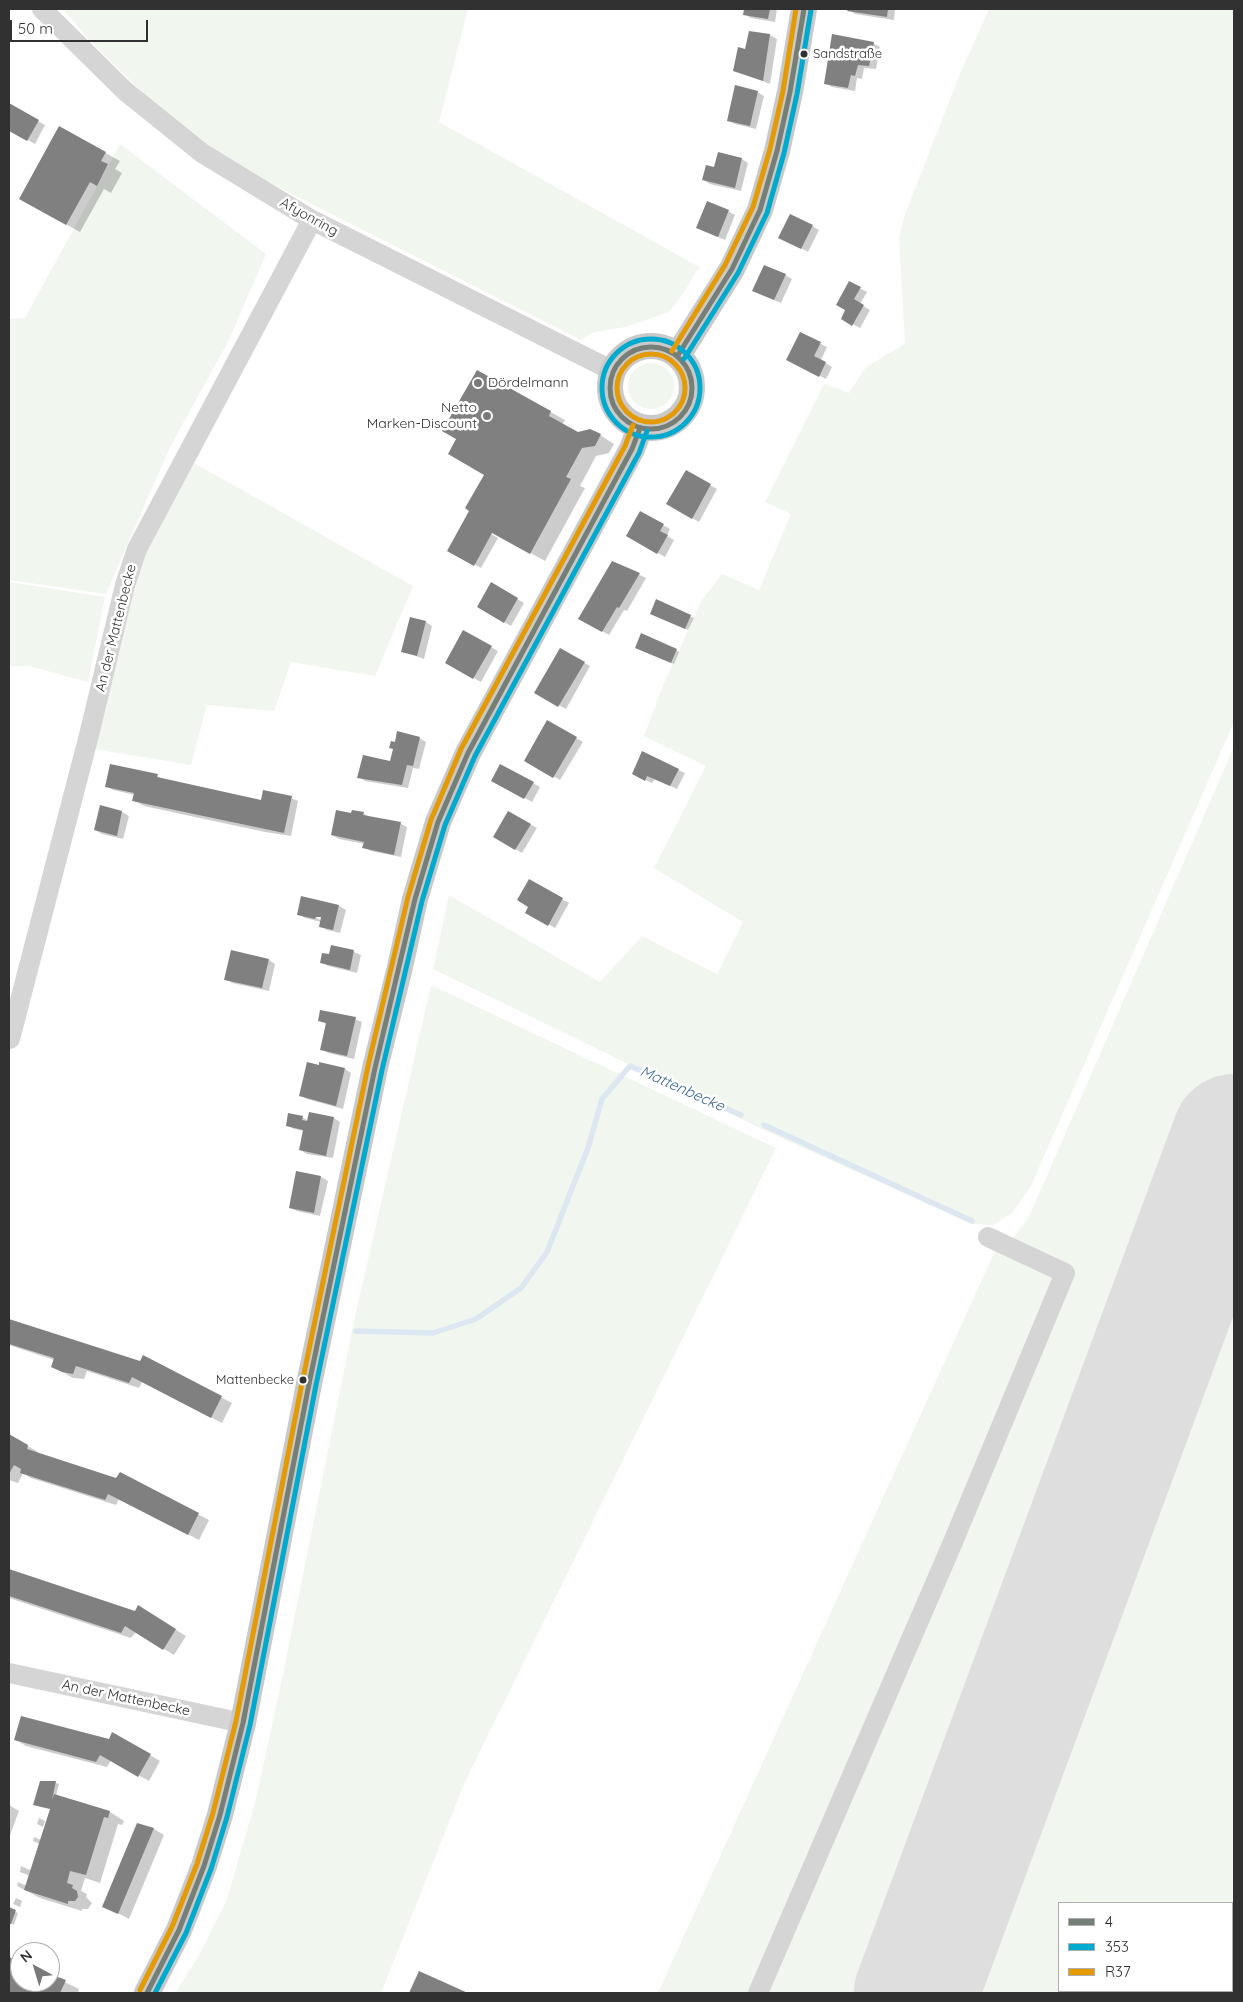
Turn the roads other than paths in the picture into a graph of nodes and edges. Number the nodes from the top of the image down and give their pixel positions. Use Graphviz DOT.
graph roads {
  1 [pos="42,9"];
  2 [pos="804,9"];
  3 [pos="312,220"];
  4 [pos="678,355"];
  5 [pos="613,372"];
  6 [pos="640,428"];
  7 [pos="10,1039"];
  8 [pos="988,1237"];
  9 [pos="9,1673"];
  10 [pos="243,1723"];
  11 [pos="147,1993"];
  12 [pos="758,1993"];
  1 -- 3 [label="street, Afyonring"];
  2 -- 4 [label="main road"];
  3 -- 5 [label="street, Afyonring"];
  3 -- 7 [label="street, An der Mattenbecke"];
  4 -- 5 [label="main road"];
  4 -- 6 [label="main road"];
  5 -- 6 [label="main road"];
  6 -- 10 [label="main road"];
  8 -- 12 [label="street"];
  9 -- 10 [label="street, An der Mattenbecke"];
  10 -- 11 [label="main road"];
}
